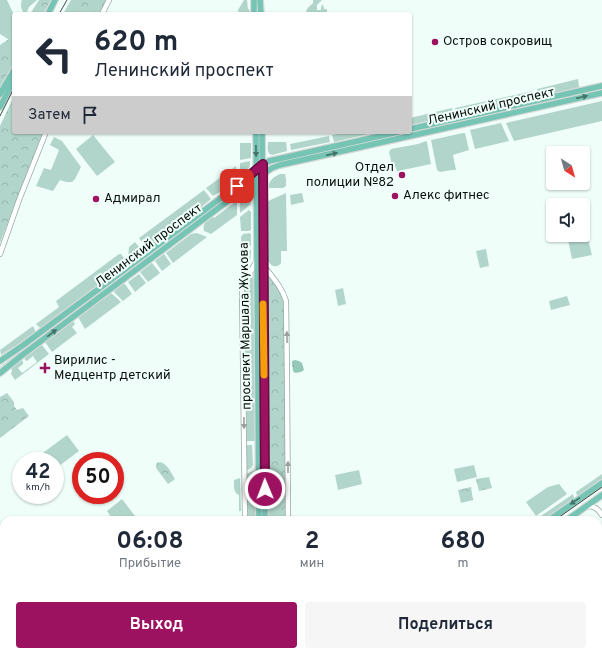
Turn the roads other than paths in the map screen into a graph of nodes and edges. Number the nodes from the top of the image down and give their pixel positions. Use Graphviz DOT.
graph roads {
  1 [pos="55,0"];
  2 [pos="59,0"];
  3 [pos="109,0"];
  4 [pos="254,0"];
  5 [pos="260,0"];
  6 [pos="49,12"];
  7 [pos="53,12"];
  8 [pos="103,12"];
  9 [pos="254,12"];
  10 [pos="261,12"];
  11 [pos="12,73"];
  12 [pos="12,84"];
  13 [pos="602,86"];
  14 [pos="602,93"];
  15 [pos="0,94"];
  16 [pos="0,107"];
  17 [pos="412,129"];
  18 [pos="45,134"];
  19 [pos="256,134"];
  20 [pos="262,134"];
  21 [pos="389,134"];
  22 [pos="263,164"];
  23 [pos="256,170"];
  24 [pos="263,174"];
  25 [pos="256,179"];
  26 [pos="0,254"];
  27 [pos="256,262"];
  28 [pos="263,265"];
  29 [pos="0,361"];
  30 [pos="0,373"];
  31 [pos="602,483"];
  32 [pos="600,497"];
  33 [pos="587,506"];
  34 [pos="598,509"];
  35 [pos="245,516"];
  36 [pos="259,516"];
  37 [pos="265,516"];
  38 [pos="288,516"];
  39 [pos="554,516"];
  40 [pos="573,516"];
  41 [pos="602,516"];
  1 -- 6 [label="main road"];
  2 -- 7 [label="main road"];
  3 -- 8 [label="street"];
  4 -- 9 [label="main road"];
  5 -- 10 [label="main road"];
  11 -- 15 [label="main road"];
  12 -- 16 [label="main road"];
  13 -- 17 [label="main road, Ленинский проспект"];
  24 -- 14 [label="main road, Ленинский проспект, one-way"];
  18 -- 26 [label="street"];
  19 -- 23 [label="main road, проспект Маршала Жукова, one-way"];
  20 -- 22 [label="main road, проспект Маршала Жукова"];
  21 -- 22 [label="main road, Ленинский проспект"];
  22 -- 23 [label="main road, Ленинский проспект"];
  22 -- 24 [label="main road, проспект Маршала Жукова"];
  23 -- 25 [label="main road, проспект Маршала Жукова"];
  23 -- 29 [label="main road, Ленинский проспект"];
  24 -- 25 [label="main road, Ленинский проспект"];
  24 -- 28 [label="main road, проспект Маршала Жукова"];
  25 -- 27 [label="main road, проспект Маршала Жукова"];
  30 -- 25 [label="main road, Ленинский проспект, one-way"];
  27 -- 35 [label="street, one-way"];
  27 -- 36 [label="main road, проспект Маршала Жукова"];
  28 -- 37 [label="main road, проспект Маршала Жукова"];
  38 -- 28 [label="street, one-way"];
  31 -- 39 [label="main road, one-way"];
  32 -- 33 [label="main road"];
  32 -- 34 [label="street"];
  33 -- 34 [label="street"];
  33 -- 40 [label="main road"];
  34 -- 41 [label="street"];
}
